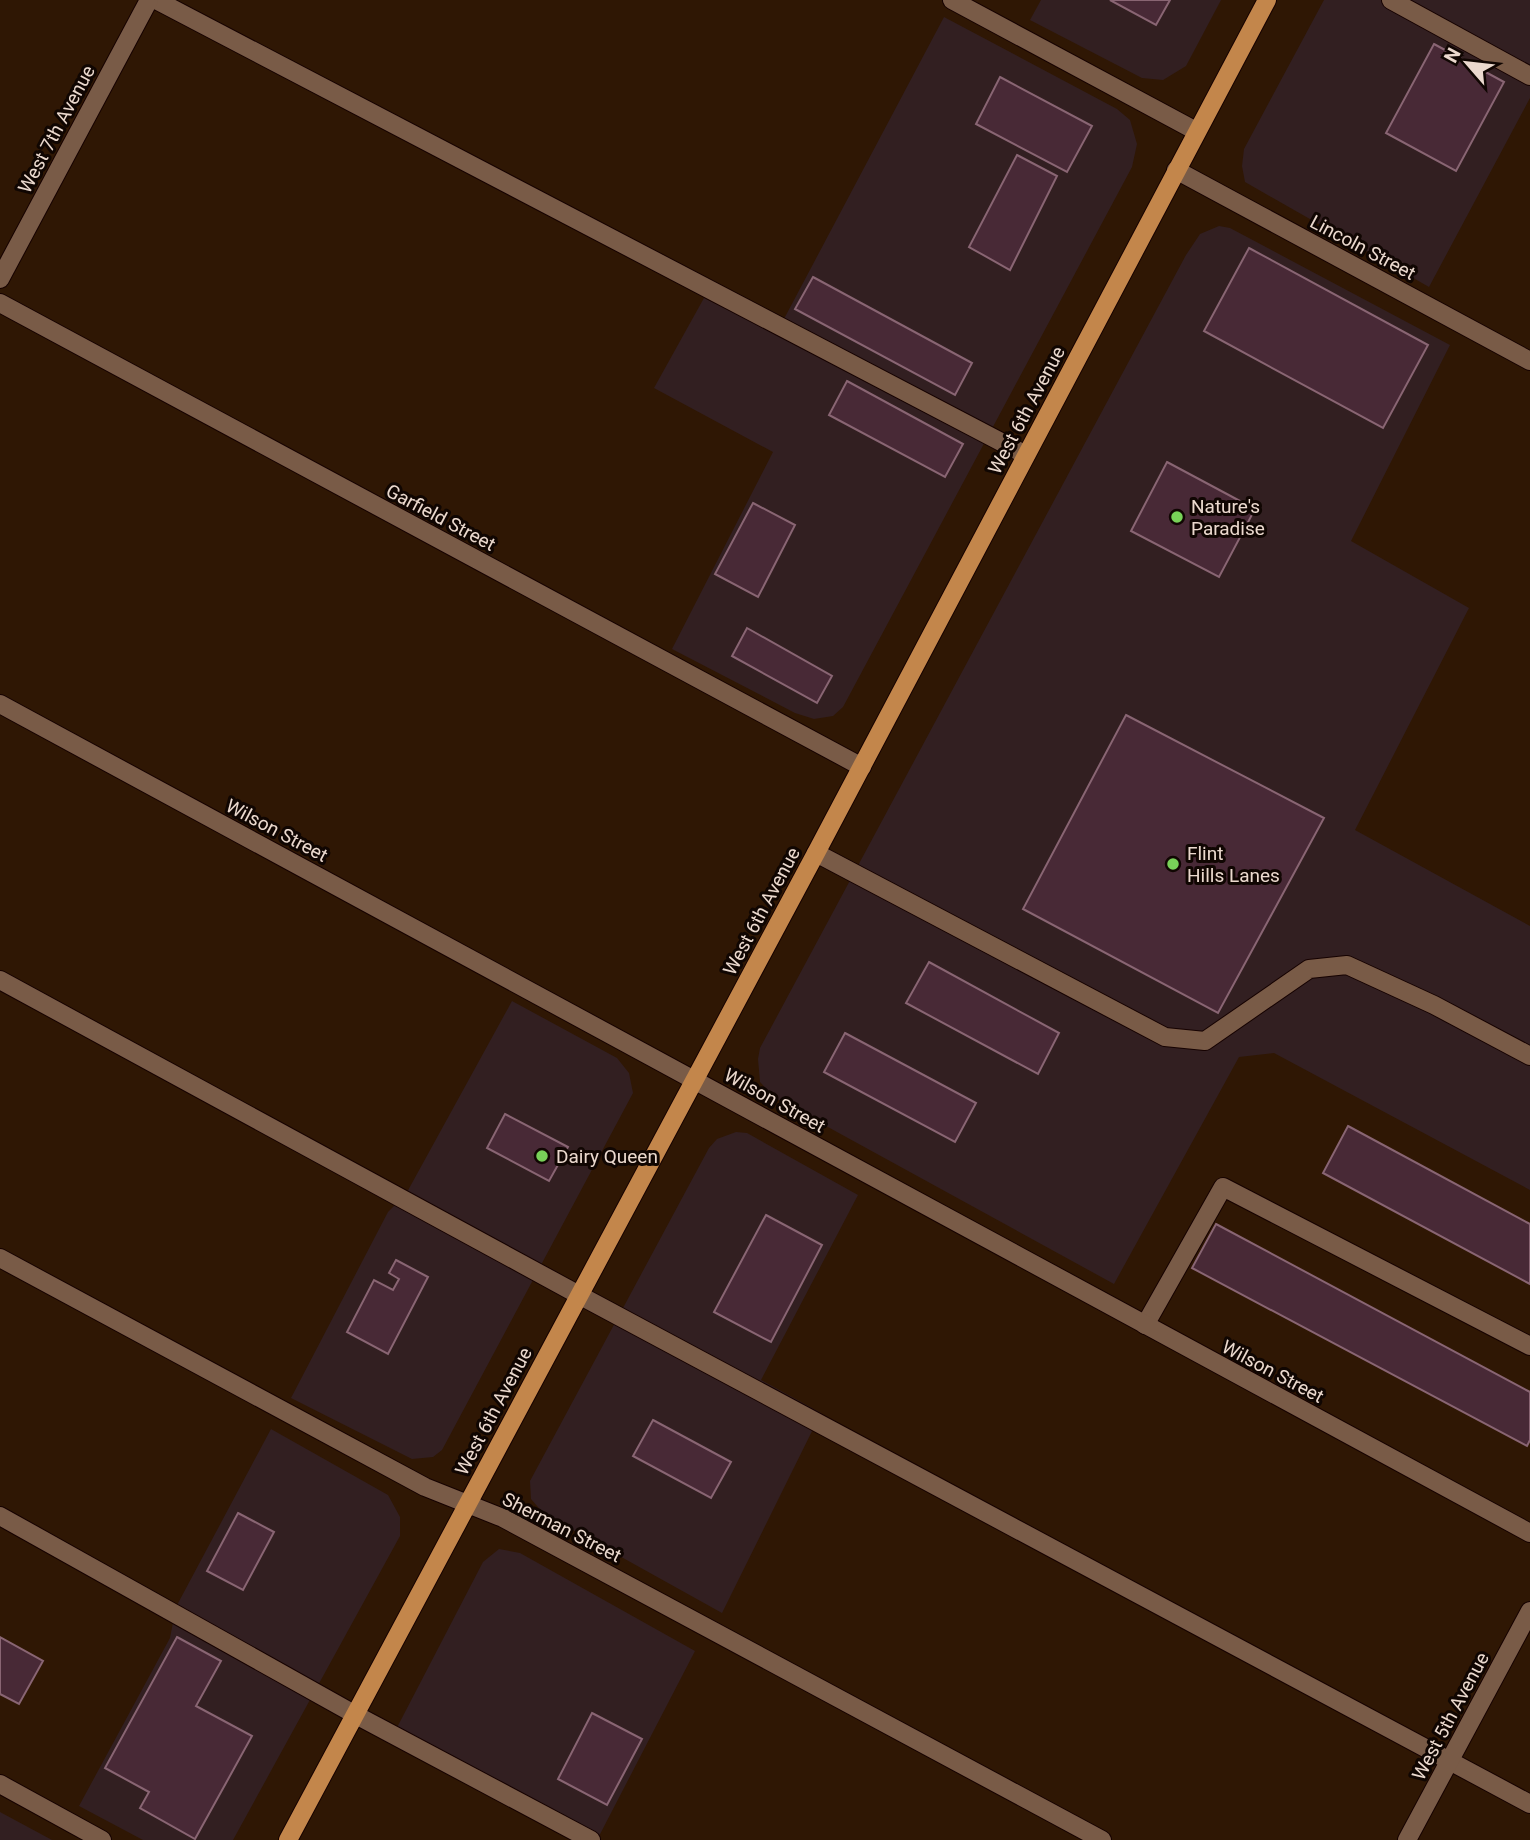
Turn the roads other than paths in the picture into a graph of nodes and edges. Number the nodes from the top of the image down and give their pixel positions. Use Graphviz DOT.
graph roads {
  1 [pos="149,0"];
  2 [pos="156,0"];
  3 [pos="952,0"];
  4 [pos="1267,0"];
  5 [pos="1391,0"];
  6 [pos="1530,76"];
  7 [pos="1196,131"];
  8 [pos="1176,170"];
  9 [pos="0,279"];
  10 [pos="0,303"];
  11 [pos="1530,360"];
  12 [pos="1026,455"];
  13 [pos="0,704"];
  14 [pos="862,767"];
  15 [pos="816,853"];
  16 [pos="0,980"];
  17 [pos="1530,1056"];
  18 [pos="695,1080"];
  19 [pos="0,1258"];
  20 [pos="579,1295"];
  21 [pos="1145,1325"];
  22 [pos="1530,1346"];
  23 [pos="467,1505"];
  24 [pos="0,1516"];
  25 [pos="1530,1533"];
  26 [pos="1530,1611"];
  27 [pos="354,1714"];
  28 [pos="1450,1760"];
  29 [pos="0,1784"];
  30 [pos="1530,1804"];
  31 [pos="102,1840"];
  32 [pos="288,1840"];
  33 [pos="591,1840"];
  34 [pos="1102,1840"];
  35 [pos="1407,1840"];
  1 -- 9 [label="street, West 7th Avenue"];
  2 -- 12 [label="street"];
  3 -- 7 [label="street"];
  4 -- 7 [label="main road, West 6th Avenue"];
  5 -- 6 [label="street"];
  7 -- 8 [label="main road, West 6th Avenue"];
  8 -- 11 [label="street, Lincoln Street"];
  8 -- 12 [label="main road, West 6th Avenue"];
  10 -- 14 [label="street, Garfield Street"];
  12 -- 14 [label="main road, West 6th Avenue"];
  13 -- 18 [label="street, Wilson Street"];
  14 -- 15 [label="main road, West 6th Avenue"];
  15 -- 17 [label="street"];
  15 -- 18 [label="main road, West 6th Avenue"];
  16 -- 20 [label="street"];
  18 -- 20 [label="main road, West 6th Avenue"];
  18 -- 21 [label="street, Wilson Street"];
  19 -- 23 [label="street, Sherman Street"];
  20 -- 23 [label="main road, West 6th Avenue"];
  20 -- 28 [label="street"];
  21 -- 22 [label="street"];
  21 -- 25 [label="street, Wilson Street"];
  23 -- 27 [label="main road, West 6th Avenue"];
  23 -- 34 [label="street, Sherman Street"];
  24 -- 27 [label="street"];
  26 -- 28 [label="street, West 5th Avenue"];
  27 -- 32 [label="main road, West 6th Avenue"];
  27 -- 33 [label="street"];
  28 -- 30 [label="street"];
  28 -- 35 [label="street, West 5th Avenue"];
  29 -- 31 [label="street"];
}
